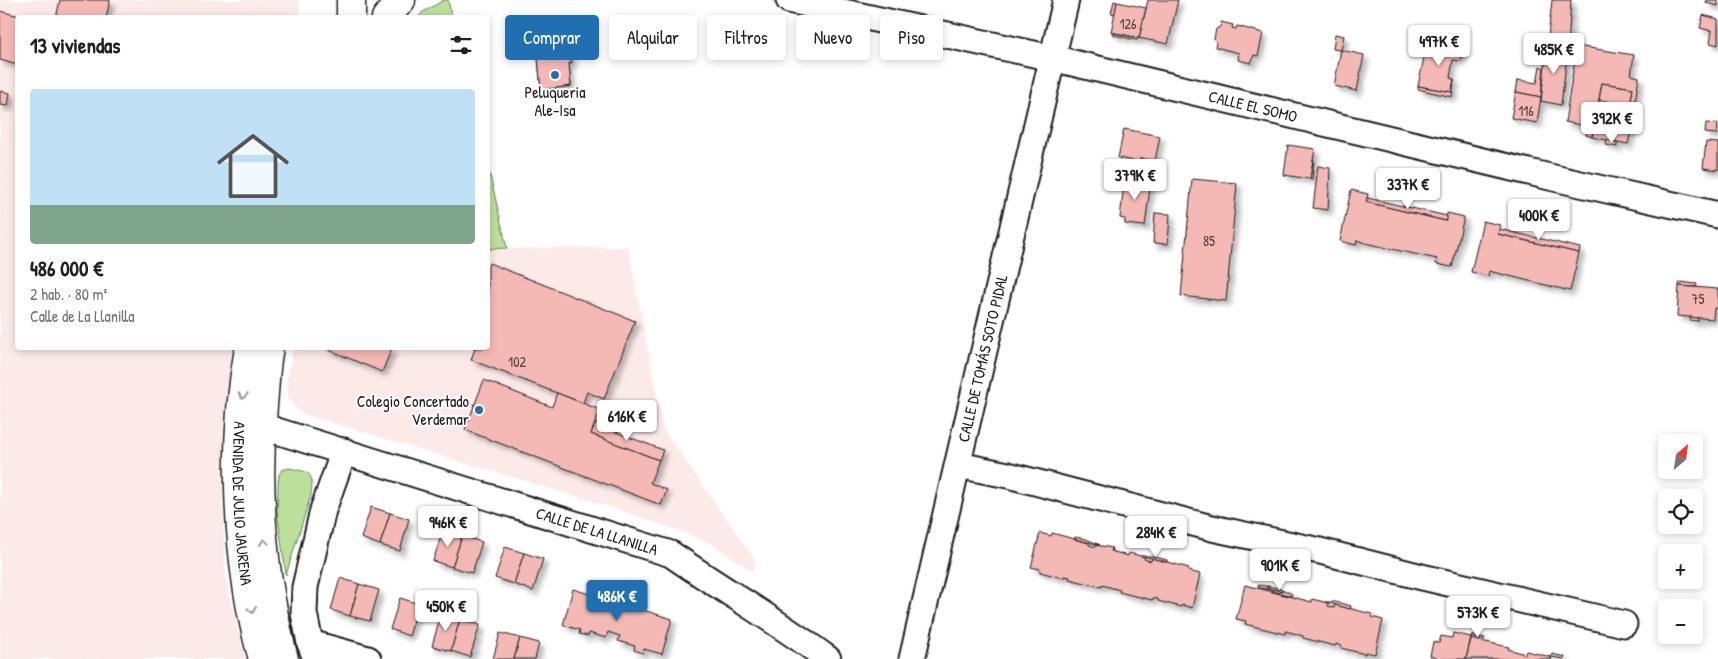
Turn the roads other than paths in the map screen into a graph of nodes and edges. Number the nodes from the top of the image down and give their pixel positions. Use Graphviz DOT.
graph roads {
  1 [pos="351,0"];
  2 [pos="401,0"];
  3 [pos="789,0"];
  4 [pos="1066,0"];
  5 [pos="351,15"];
  6 [pos="388,15"];
  7 [pos="1052,58"];
  8 [pos="1718,215"];
  9 [pos="249,350"];
  10 [pos="269,350"];
  11 [pos="261,426"];
  12 [pos="344,451"];
  13 [pos="958,465"];
  14 [pos="1624,624"];
  15 [pos="313,651"];
  16 [pos="263,659"];
  17 [pos="284,659"];
  18 [pos="368,659"];
  19 [pos="828,659"];
  20 [pos="912,659"];
  1 -- 5 [label="main road"];
  2 -- 6 [label="main road"];
  3 -- 7 [label="street, CALLE EL SOMO"];
  4 -- 7 [label="street, CALLE DE TOMÁS SOTO PIDAL"];
  7 -- 8 [label="street, CALLE EL SOMO"];
  7 -- 13 [label="street, CALLE DE TOMÁS SOTO PIDAL"];
  9 -- 16 [label="main road, AVENIDA DE JULIO JAURENA, one-way"];
  10 -- 11 [label="main road, AVENIDA DE JULIO JAURENA"];
  11 -- 12 [label="street, CALLE DE LA LLANILLA"];
  17 -- 11 [label="main road, AVENIDA DE JULIO JAURENA, one-way"];
  12 -- 15 [label="street"];
  12 -- 19 [label="street, CALLE DE LA LLANILLA"];
  13 -- 14 [label="street"];
  13 -- 20 [label="street, CALLE DE TOMÁS SOTO PIDAL"];
  15 -- 18 [label="street"];
}
